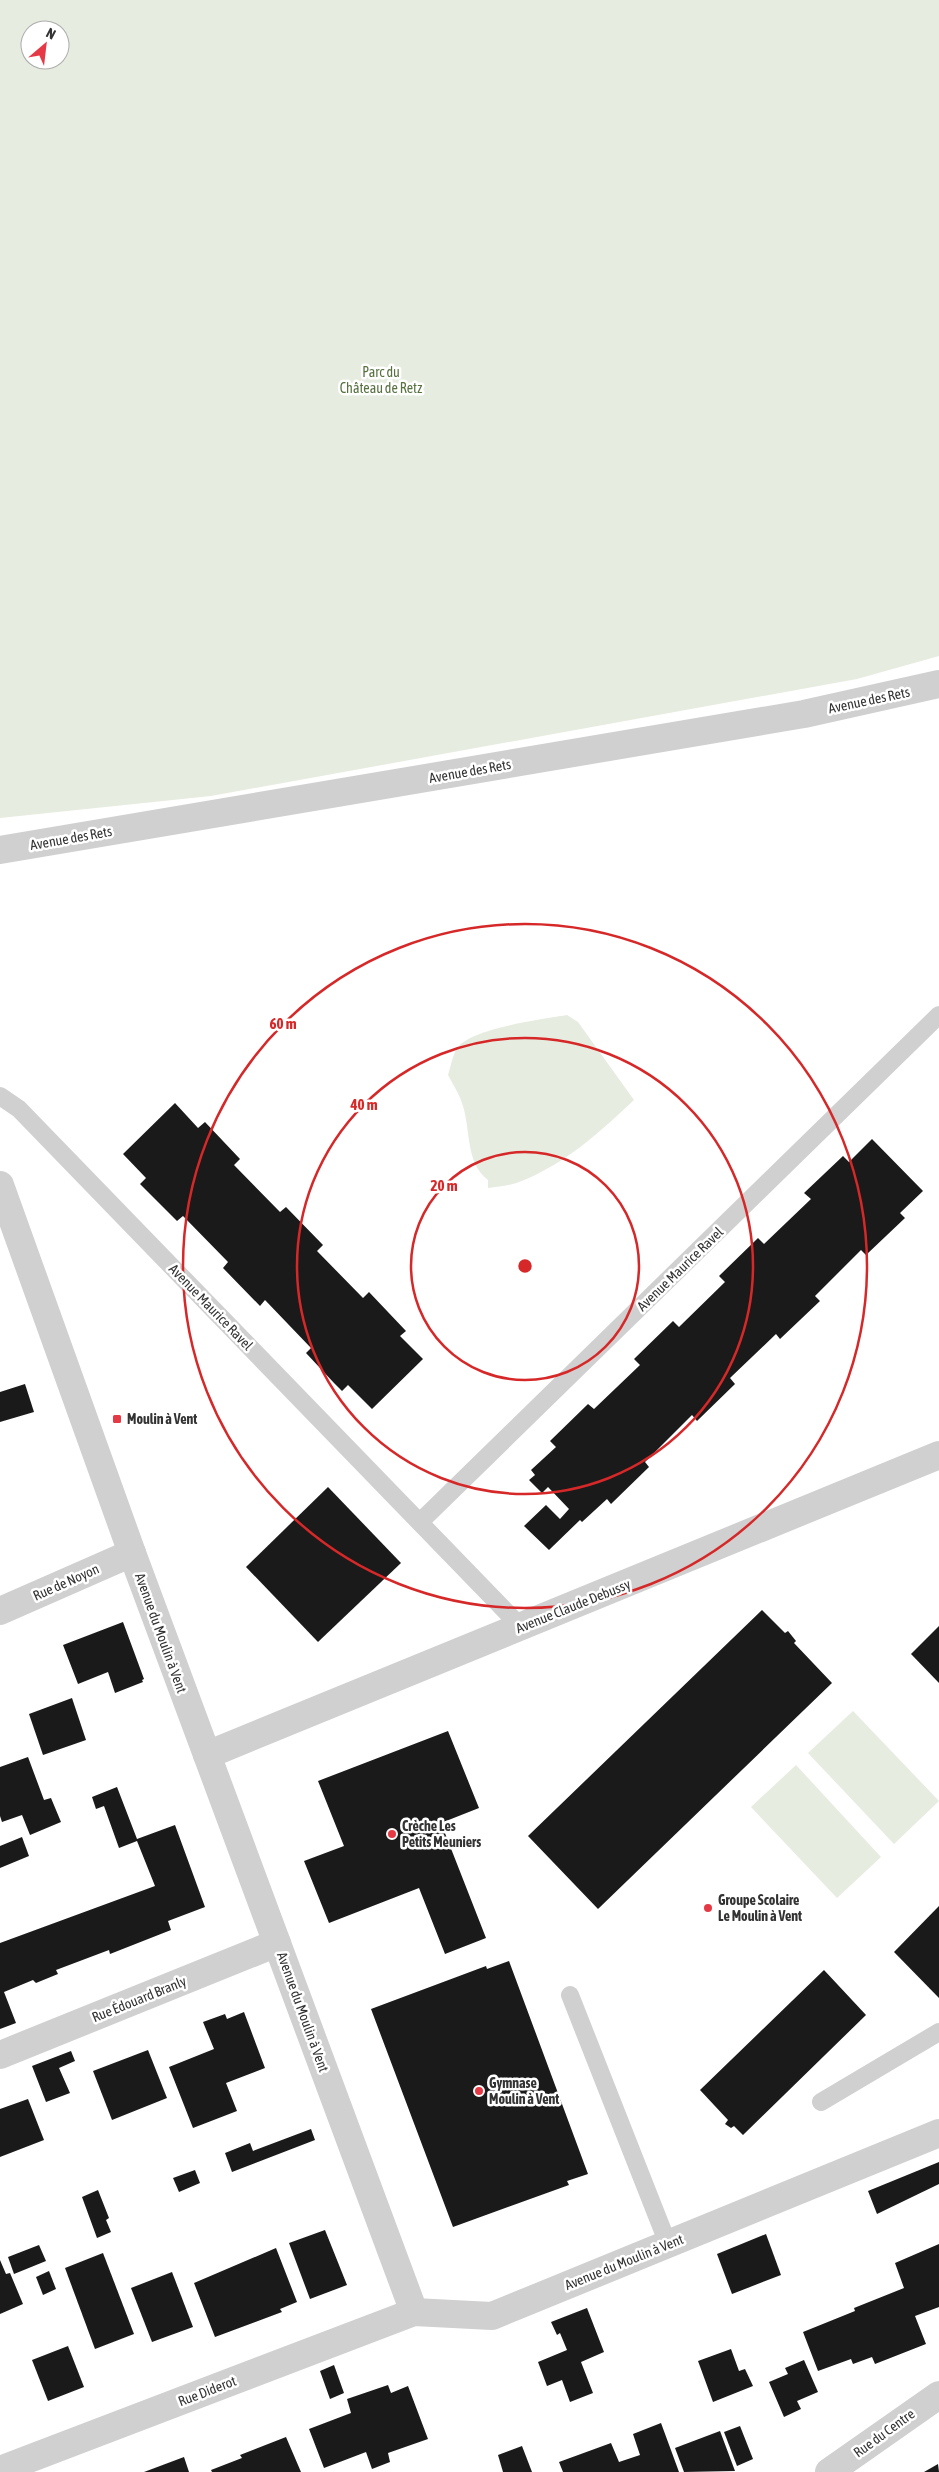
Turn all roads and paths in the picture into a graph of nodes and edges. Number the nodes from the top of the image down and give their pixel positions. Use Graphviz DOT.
graph roads {
  1 [pos="939,684"];
  2 [pos="0,850"];
  3 [pos="939,1015"];
  4 [pos="0,1096"];
  5 [pos="0,1185"];
  6 [pos="939,1456"];
  7 [pos="420,1522"];
  8 [pos="132,1553"];
  9 [pos="0,1611"];
  10 [pos="521,1627"];
  11 [pos="207,1755"];
  12 [pos="277,1943"];
  13 [pos="570,1995"];
  14 [pos="939,2032"];
  15 [pos="0,2055"];
  16 [pos="821,2102"];
  17 [pos="939,2133"];
  18 [pos="668,2244"];
  19 [pos="414,2312"];
  20 [pos="939,2395"];
  21 [pos="0,2470"];
  22 [pos="829,2472"];
  1 -- 2 [label="street, Avenue des Rets"];
  3 -- 7 [label="lane, Avenue Maurice Ravel"];
  4 -- 7 [label="lane, Avenue Maurice Ravel"];
  5 -- 8 [label="street, Avenue du Moulin à Vent"];
  6 -- 10 [label="street, Avenue Claude Debussy"];
  7 -- 10 [label="lane, Avenue Maurice Ravel"];
  8 -- 9 [label="street, Rue de Noyon"];
  8 -- 11 [label="street, Avenue du Moulin à Vent"];
  10 -- 11 [label="street, Avenue Claude Debussy"];
  11 -- 12 [label="street, Avenue du Moulin à Vent"];
  12 -- 15 [label="street, Rue Édouard Branly"];
  12 -- 19 [label="street, Avenue du Moulin à Vent"];
  13 -- 18 [label="lane"];
  14 -- 16 [label="lane"];
  17 -- 18 [label="street, Avenue du Moulin à Vent"];
  18 -- 19 [label="street, Avenue du Moulin à Vent"];
  19 -- 21 [label="street, Rue Diderot"];
  20 -- 22 [label="street, Rue du Centre"];
}
